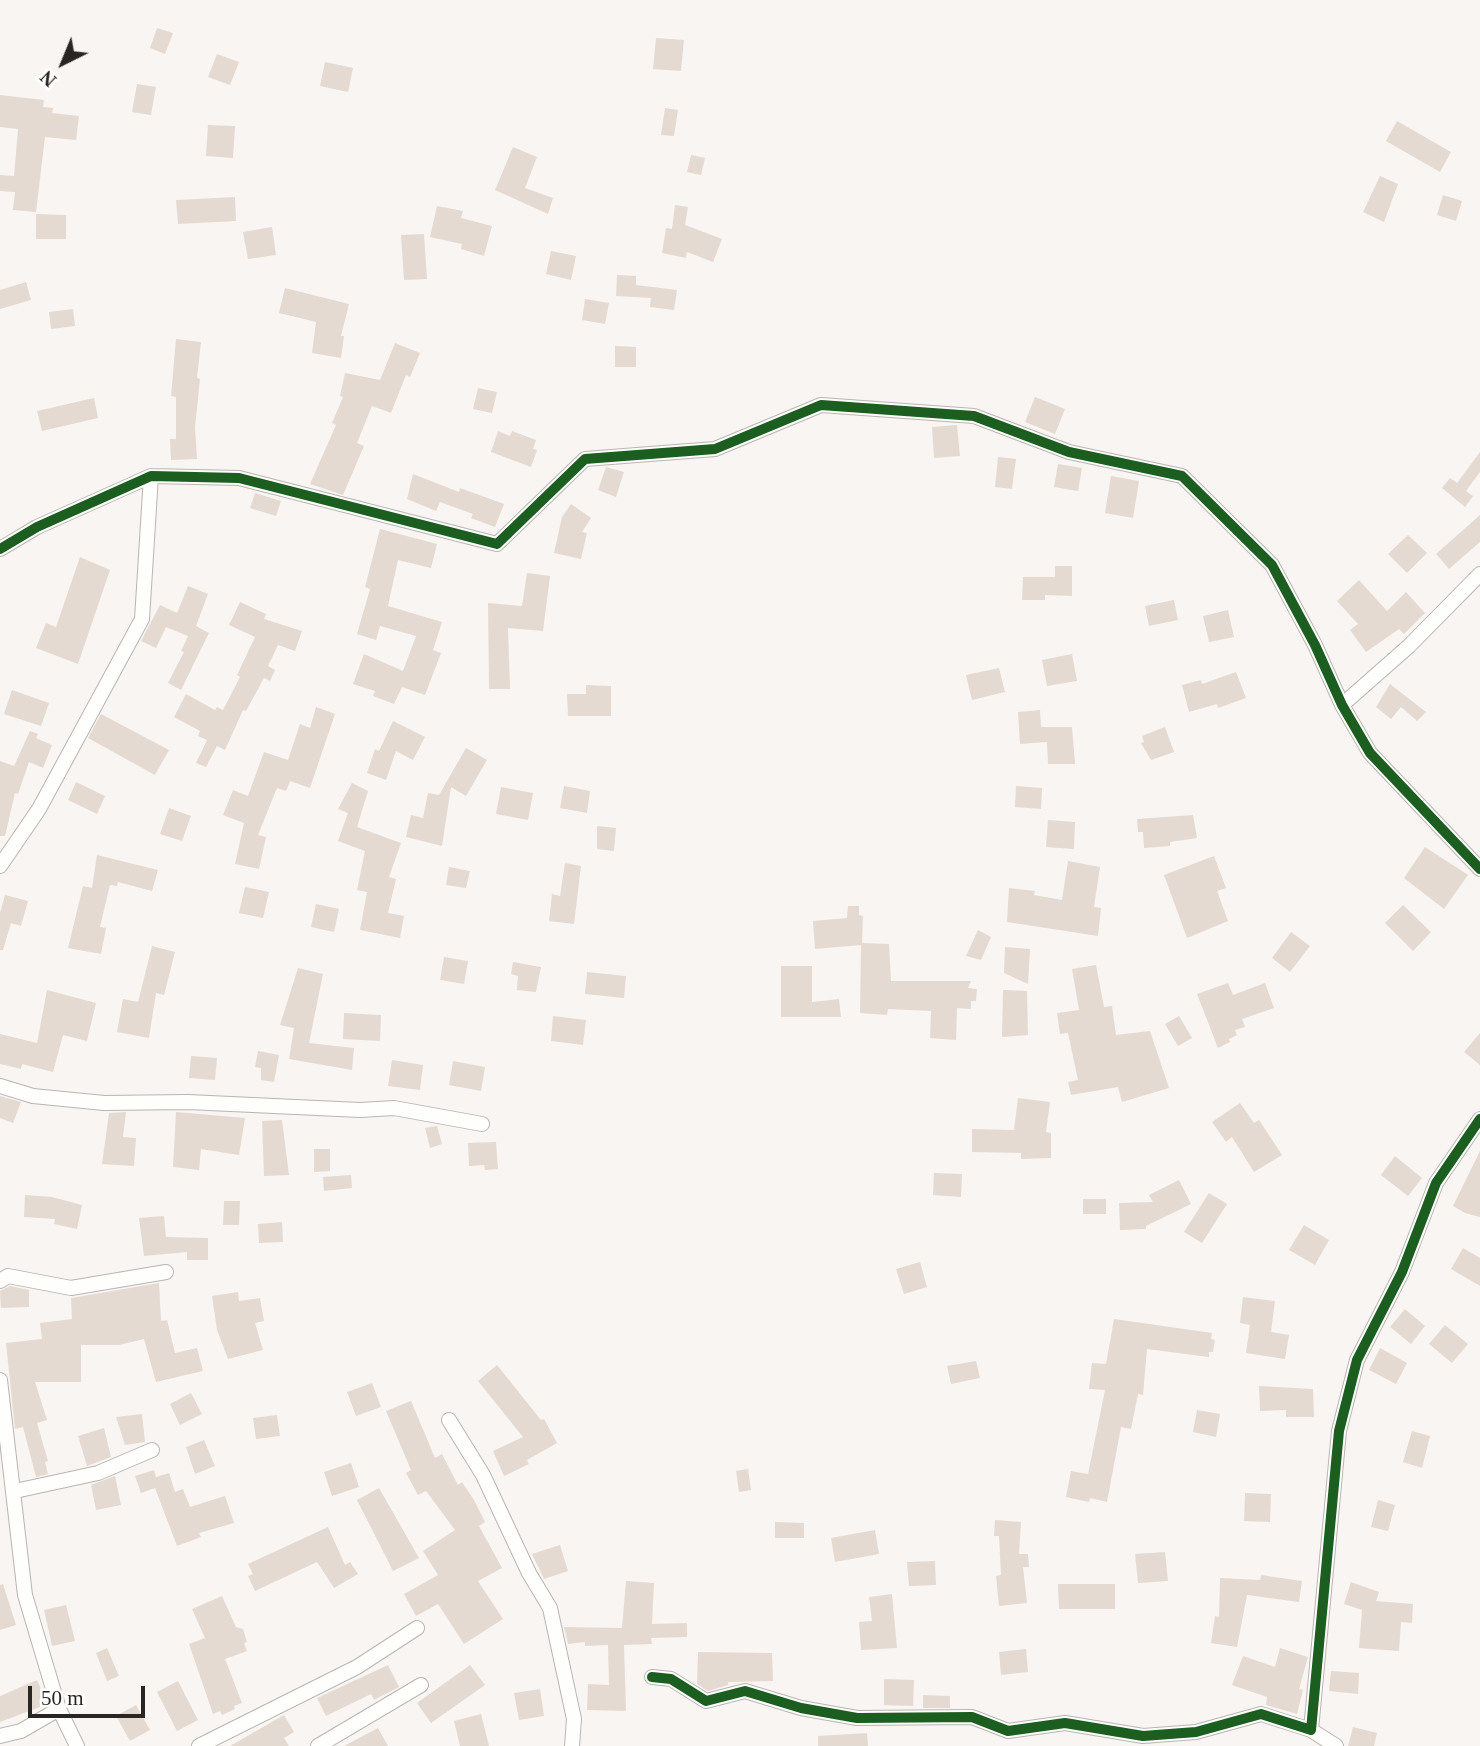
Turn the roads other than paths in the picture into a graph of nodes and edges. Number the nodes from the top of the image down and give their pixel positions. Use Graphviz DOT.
graph roads {
  1 [pos="151,476"];
  2 [pos="0,549"];
  3 [pos="1480,574"];
  4 [pos="1342,705"];
  5 [pos="0,866"];
  6 [pos="1480,869"];
  7 [pos="0,1086"];
  8 [pos="1480,1119"];
  9 [pos="482,1124"];
  10 [pos="166,1272"];
  11 [pos="0,1281"];
  12 [pos="0,1380"];
  13 [pos="449,1420"];
  14 [pos="152,1450"];
  15 [pos="15,1491"];
  16 [pos="417,1628"];
  17 [pos="652,1677"];
  18 [pos="421,1685"];
  19 [pos="59,1709"];
  20 [pos="1311,1731"];
  21 [pos="0,1737"];
  22 [pos="77,1746"];
  23 [pos="199,1746"];
  24 [pos="318,1746"];
  25 [pos="572,1746"];
  26 [pos="1336,1746"];
  1 -- 2 [label="street"];
  1 -- 4 [label="street"];
  1 -- 5 [label="street"];
  3 -- 4 [label="street"];
  4 -- 6 [label="street"];
  7 -- 9 [label="street"];
  8 -- 20 [label="street"];
  10 -- 11 [label="street"];
  12 -- 15 [label="street"];
  13 -- 25 [label="street"];
  14 -- 15 [label="street"];
  15 -- 19 [label="street"];
  16 -- 23 [label="street"];
  17 -- 20 [label="street"];
  18 -- 24 [label="street"];
  19 -- 21 [label="street"];
  19 -- 22 [label="street"];
  20 -- 26 [label="street"];
}
